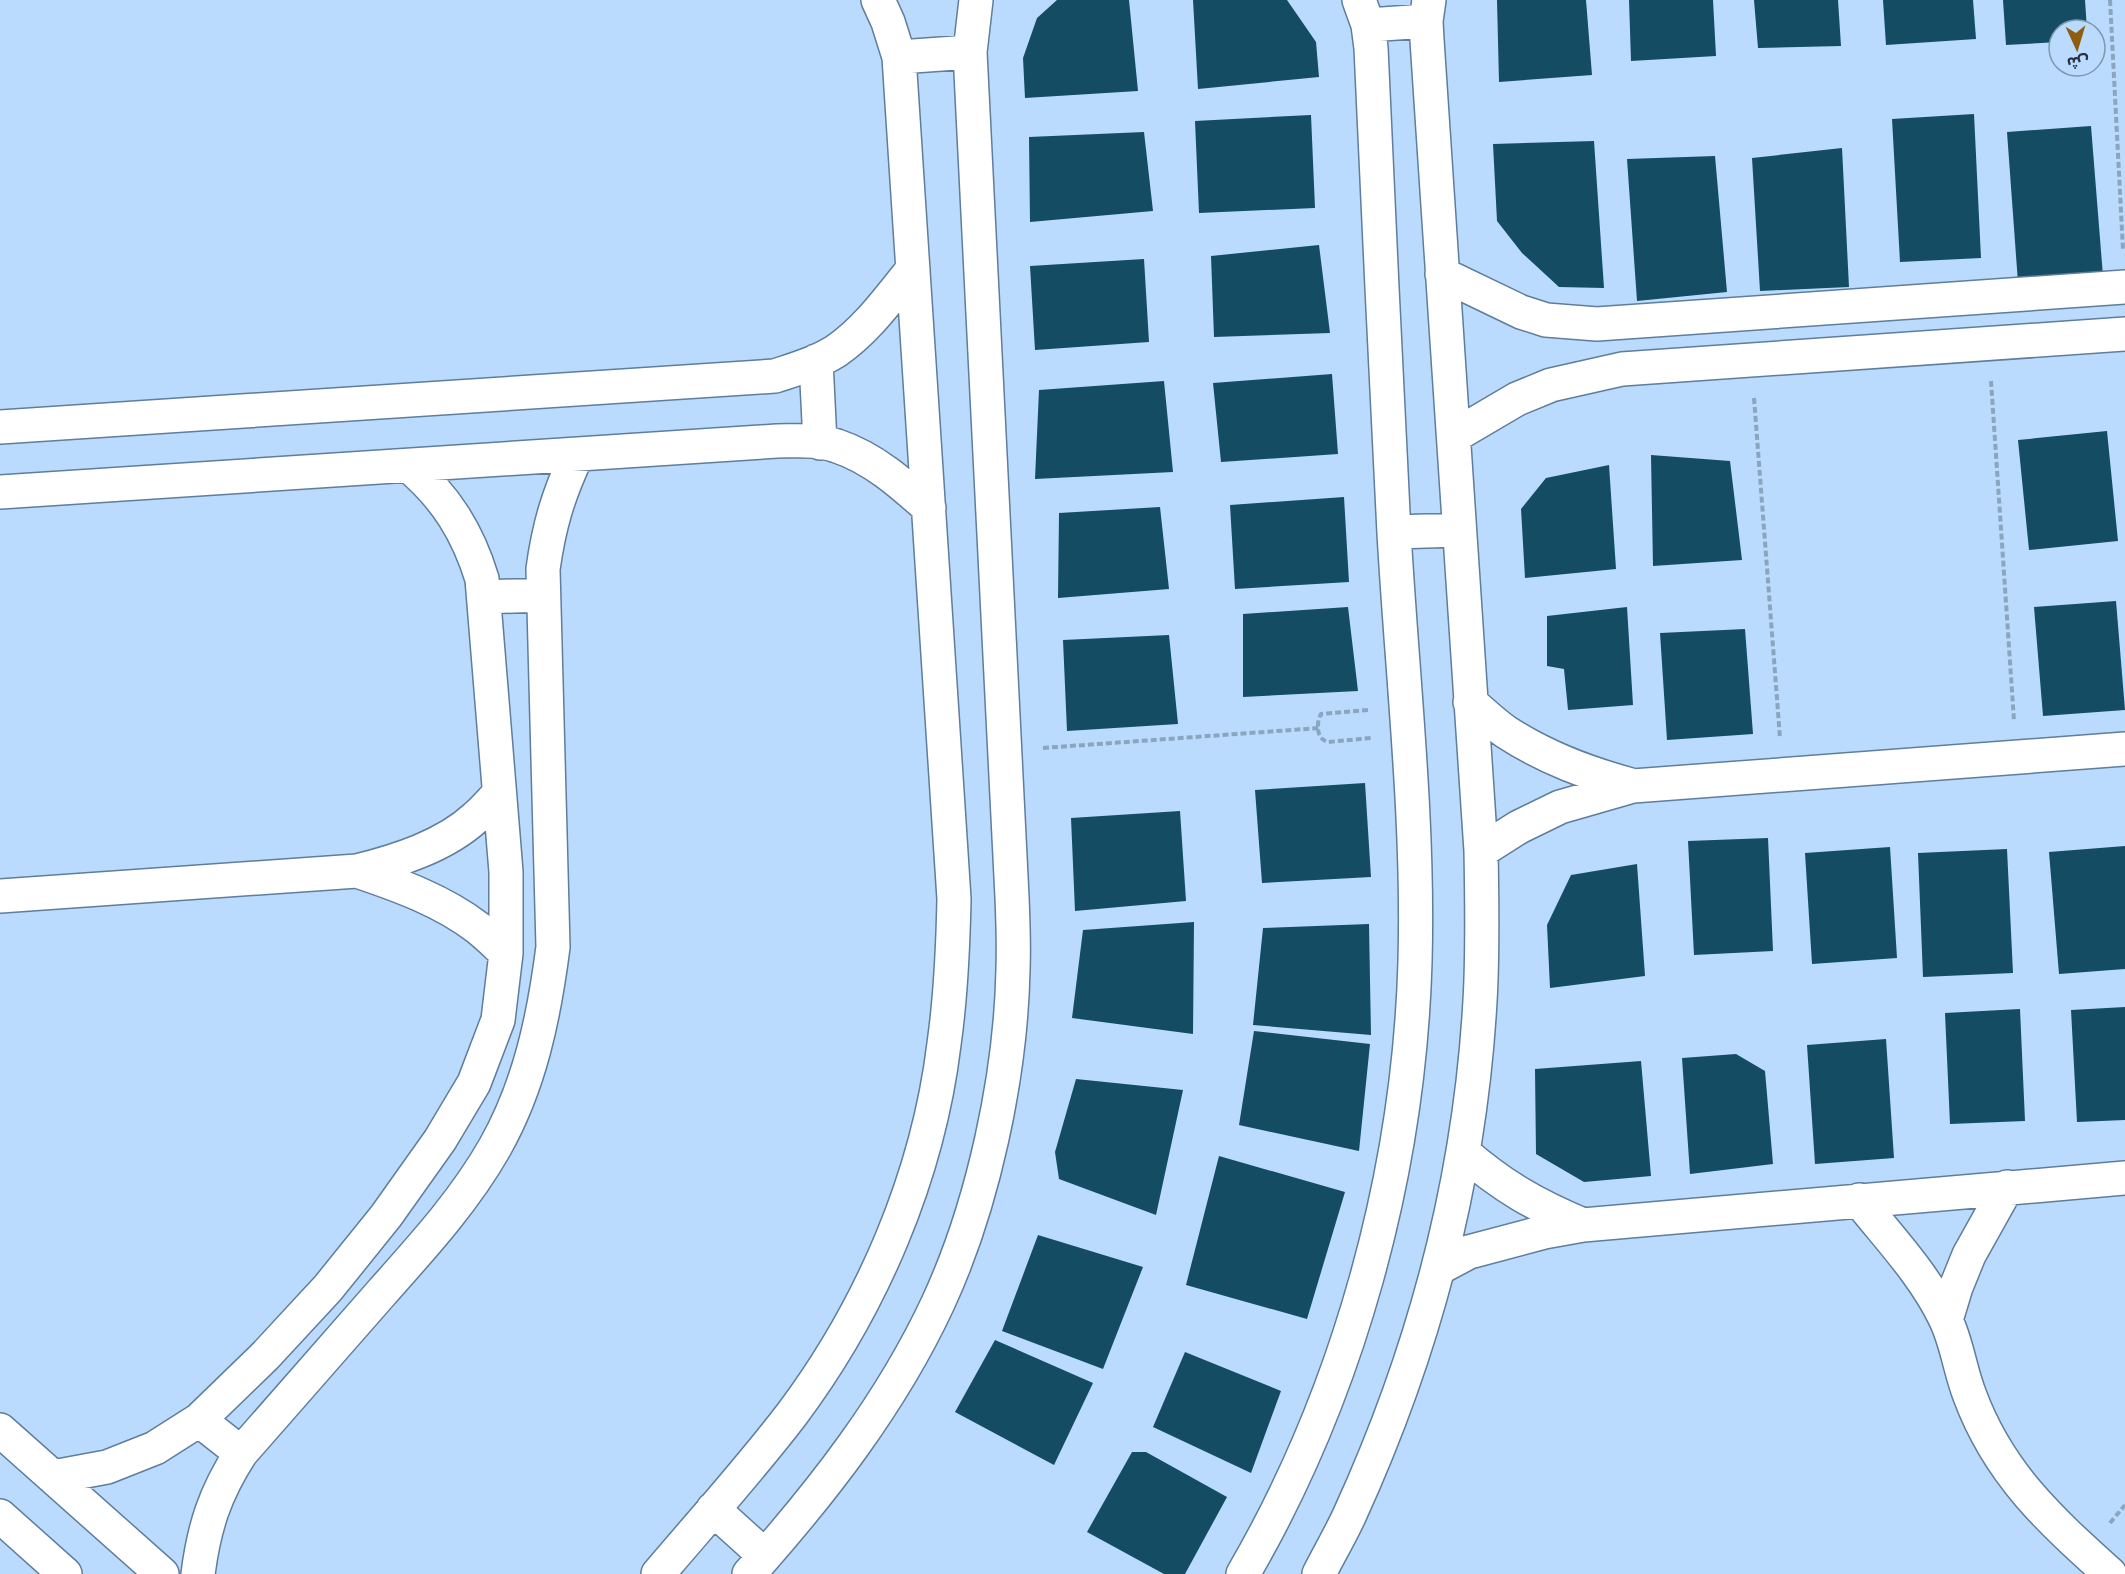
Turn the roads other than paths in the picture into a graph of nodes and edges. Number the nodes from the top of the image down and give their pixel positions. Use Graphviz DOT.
graph roads {
  1 [pos="878,0"];
  2 [pos="976,0"];
  3 [pos="1427,10"];
  4 [pos="1363,13"];
  5 [pos="970,52"];
  6 [pos="899,57"];
  7 [pos="913,269"];
  8 [pos="1442,274"];
  9 [pos="2125,287"];
  10 [pos="2125,334"];
  11 [pos="816,361"];
  12 [pos="0,427"];
  13 [pos="1454,436"];
  14 [pos="820,443"];
  15 [pos="577,455"];
  16 [pos="409,466"];
  17 [pos="0,492"];
  18 [pos="929,508"];
  19 [pos="1459,530"];
  20 [pos="1394,532"];
  21 [pos="542,595"];
  22 [pos="484,597"];
  23 [pos="1470,702"];
  24 [pos="2125,749"];
  25 [pos="1633,786"];
  26 [pos="499,793"];
  27 [pos="1481,851"];
  28 [pos="357,871"];
  29 [pos="0,896"];
  30 [pos="506,953"];
  31 [pos="1463,1152"];
  32 [pos="2125,1178"];
  33 [pos="2007,1187"];
  34 [pos="1859,1200"];
  35 [pos="1583,1225"];
  36 [pos="1439,1268"];
  37 [pos="1946,1320"];
  38 [pos="199,1420"];
  39 [pos="0,1430"];
  40 [pos="242,1453"];
  41 [pos="53,1477"];
  42 [pos="713,1509"];
  43 [pos="0,1516"];
  44 [pos="757,1565"];
  45 [pos="65,1574"];
  46 [pos="162,1574"];
  47 [pos="198,1574"];
  48 [pos="658,1574"];
  49 [pos="1243,1574"];
  50 [pos="1318,1574"];
  51 [pos="2110,1574"];
  1 -- 6 [label="street"];
  2 -- 5 [label="street"];
  3 -- 4 [label="street"];
  3 -- 8 [label="street"];
  4 -- 20 [label="street"];
  5 -- 6 [label="street"];
  5 -- 44 [label="street"];
  6 -- 7 [label="street"];
  7 -- 11 [label="street"];
  7 -- 18 [label="street"];
  8 -- 9 [label="street"];
  8 -- 13 [label="street"];
  10 -- 13 [label="street"];
  11 -- 12 [label="street"];
  11 -- 14 [label="street"];
  13 -- 19 [label="street"];
  14 -- 15 [label="street"];
  14 -- 18 [label="street"];
  15 -- 16 [label="street"];
  15 -- 21 [label="street"];
  16 -- 17 [label="street"];
  16 -- 22 [label="street"];
  18 -- 42 [label="street"];
  19 -- 20 [label="street"];
  19 -- 23 [label="street"];
  20 -- 49 [label="street"];
  21 -- 22 [label="street"];
  21 -- 40 [label="street"];
  22 -- 26 [label="street"];
  23 -- 25 [label="street"];
  23 -- 27 [label="street"];
  24 -- 25 [label="street"];
  25 -- 27 [label="street"];
  26 -- 28 [label="street"];
  26 -- 30 [label="street"];
  27 -- 31 [label="street"];
  28 -- 29 [label="street"];
  28 -- 30 [label="street"];
  30 -- 38 [label="street"];
  31 -- 35 [label="street"];
  31 -- 36 [label="street"];
  32 -- 33 [label="street"];
  33 -- 34 [label="street"];
  33 -- 37 [label="street"];
  34 -- 35 [label="street"];
  34 -- 37 [label="street"];
  35 -- 36 [label="street"];
  36 -- 50 [label="street"];
  37 -- 51 [label="street"];
  38 -- 40 [label="street"];
  38 -- 41 [label="street"];
  39 -- 41 [label="street"];
  40 -- 47 [label="street"];
  41 -- 46 [label="street"];
  42 -- 44 [label="street"];
  42 -- 48 [label="street"];
  43 -- 45 [label="street"];
}
